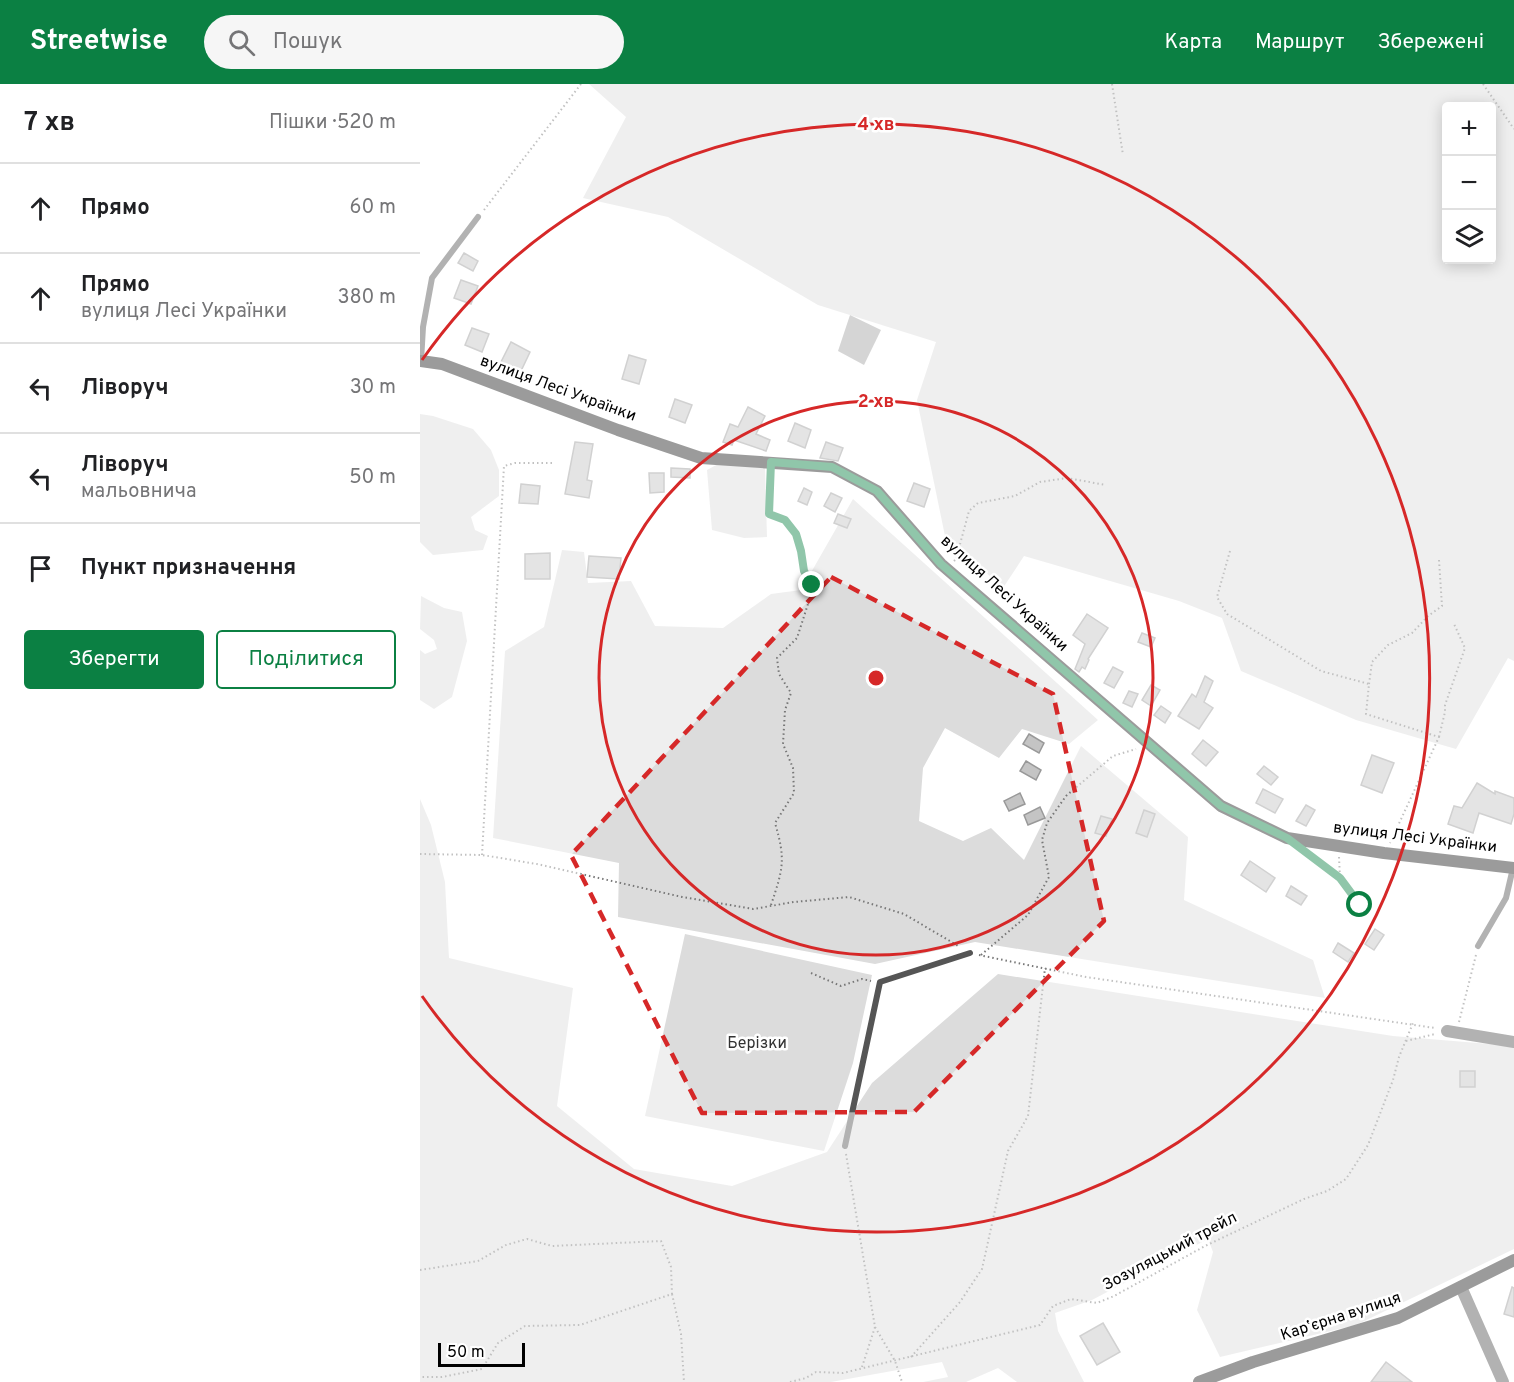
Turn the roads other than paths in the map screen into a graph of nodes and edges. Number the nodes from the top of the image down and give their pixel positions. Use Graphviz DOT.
graph roads {
  1 [pos="478,217"];
  2 [pos="421,361"];
  3 [pos="1514,868"];
  4 [pos="1478,946"];
  5 [pos="970,953"];
  6 [pos="1452,1032"];
  7 [pos="1514,1042"];
  8 [pos="845,1146"];
  9 [pos="1514,1260"];
  10 [pos="1461,1287"];
  11 [pos="1199,1382"];
  12 [pos="1503,1382"];
  1 -- 2 [label="lane"];
  2 -- 3 [label="street, вулиця Лесі Українки"];
  3 -- 4 [label="lane"];
  5 -- 8 [label="lane"];
  6 -- 7 [label="street"];
  9 -- 10 [label="street, Карʼєрна вулиця"];
  10 -- 11 [label="street, Карʼєрна вулиця"];
  10 -- 12 [label="street"];
}
